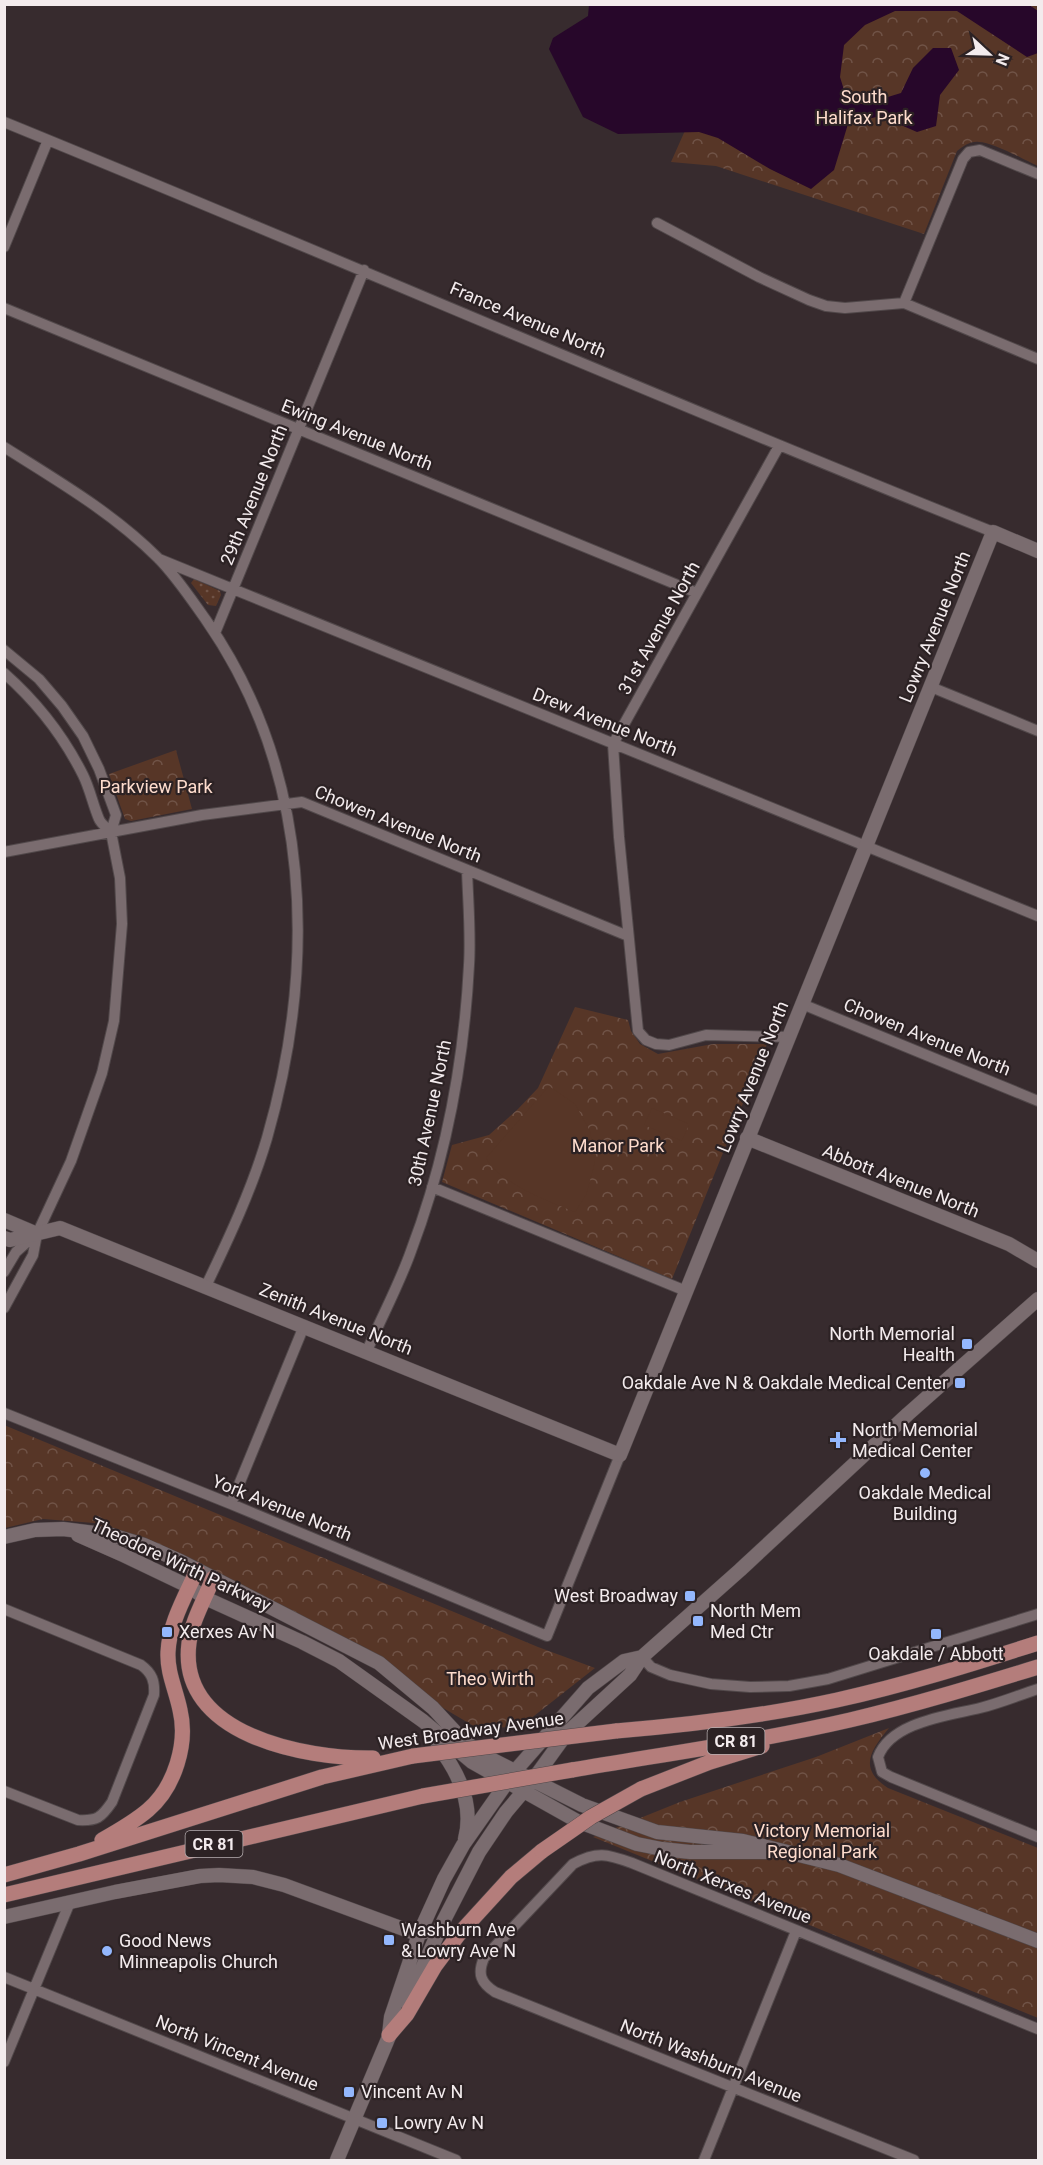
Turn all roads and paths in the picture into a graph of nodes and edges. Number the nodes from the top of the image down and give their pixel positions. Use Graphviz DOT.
graph roads {
  1 [pos="4,122"];
  2 [pos="48,140"];
  3 [pos="1038,174"];
  4 [pos="657,223"];
  5 [pos="4,247"];
  6 [pos="364,270"];
  7 [pos="904,303"];
  8 [pos="4,308"];
  9 [pos="1038,359"];
  10 [pos="299,429"];
  11 [pos="779,446"];
  12 [pos="4,447"];
  13 [pos="993,532"];
  14 [pos="1038,551"];
  15 [pos="158,559"];
  16 [pos="233,588"];
  17 [pos="697,593"];
  18 [pos="215,633"];
  19 [pos="4,650"];
  20 [pos="4,673"];
  21 [pos="931,687"];
  22 [pos="1038,731"];
  23 [pos="613,744"];
  24 [pos="285,803"];
  25 [pos="111,832"];
  26 [pos="866,846"];
  27 [pos="4,852"];
  28 [pos="467,870"];
  29 [pos="1038,916"];
  30 [pos="628,936"];
  31 [pos="802,1004"];
  32 [pos="789,1036"];
  33 [pos="1038,1101"];
  34 [pos="747,1138"];
  35 [pos="432,1187"];
  36 [pos="4,1220"];
  37 [pos="37,1234"];
  38 [pos="4,1238"];
  39 [pos="1038,1261"];
  40 [pos="4,1272"];
  41 [pos="206,1286"];
  42 [pos="686,1291"];
  43 [pos="1038,1299"];
  44 [pos="4,1308"];
  45 [pos="304,1326"];
  46 [pos="367,1351"];
  47 [pos="4,1413"];
  48 [pos="620,1455"];
  49 [pos="231,1504"];
  50 [pos="63,1529"];
  51 [pos="4,1537"];
  52 [pos="197,1570"];
  53 [pos="213,1578"];
  54 [pos="190,1587"];
  55 [pos="205,1598"];
  56 [pos="4,1609"];
  57 [pos="1038,1614"];
  58 [pos="547,1636"];
  59 [pos="1038,1643"];
  60 [pos="642,1657"];
  61 [pos="1038,1666"];
  62 [pos="1038,1689"];
  63 [pos="407,1711"];
  64 [pos="852,1719"];
  65 [pos="397,1758"];
  66 [pos="511,1777"];
  67 [pos="533,1780"];
  68 [pos="4,1791"];
  69 [pos="522,1792"];
  70 [pos="1038,1837"];
  71 [pos="463,1845"];
  72 [pos="782,1852"];
  73 [pos="79,1854"];
  74 [pos="4,1875"];
  75 [pos="4,1895"];
  76 [pos="70,1902"];
  77 [pos="4,1917"];
  78 [pos="444,1920"];
  79 [pos="796,1931"];
  80 [pos="419,1934"];
  81 [pos="1038,1941"];
  82 [pos="4,1977"];
  83 [pos="34,1989"];
  84 [pos="495,1992"];
  85 [pos="1038,2029"];
  86 [pos="389,2035"];
  87 [pos="4,2062"];
  88 [pos="734,2088"];
  89 [pos="354,2120"];
  90 [pos="337,2160"];
  91 [pos="456,2160"];
  92 [pos="704,2160"];
  93 [pos="914,2160"];
  1 -- 2 [label="street, France Avenue North"];
  2 -- 5 [label="street"];
  2 -- 6 [label="street, France Avenue North"];
  3 -- 7 [label="street"];
  4 -- 7 [label="street"];
  6 -- 10 [label="street, 29th Avenue North"];
  6 -- 11 [label="street, France Avenue North"];
  7 -- 9 [label="street"];
  8 -- 10 [label="street, Ewing Avenue North"];
  10 -- 16 [label="street, 29th Avenue North"];
  10 -- 17 [label="street, Ewing Avenue North"];
  11 -- 13 [label="street, France Avenue North"];
  11 -- 17 [label="street, 31st Avenue North"];
  12 -- 15 [label="street"];
  13 -- 14 [label="street, France Avenue North"];
  13 -- 21 [label="street, Lowry Avenue North"];
  15 -- 16 [label="street, Drew Avenue North"];
  15 -- 18 [label="street"];
  16 -- 18 [label="street, 29th Avenue North"];
  16 -- 23 [label="street, Drew Avenue North"];
  17 -- 23 [label="street, 31st Avenue North"];
  18 -- 24 [label="street"];
  19 -- 25 [label="street"];
  20 -- 25 [label="street"];
  21 -- 22 [label="street"];
  21 -- 26 [label="street, Lowry Avenue North"];
  23 -- 26 [label="street, Drew Avenue North"];
  23 -- 30 [label="street"];
  24 -- 25 [label="street, Chowen Avenue North"];
  24 -- 28 [label="street, Chowen Avenue North"];
  24 -- 41 [label="street"];
  25 -- 27 [label="street, Chowen Avenue North"];
  25 -- 37 [label="street"];
  26 -- 29 [label="street, Drew Avenue North"];
  26 -- 31 [label="street, Lowry Avenue North"];
  28 -- 30 [label="street, Chowen Avenue North"];
  28 -- 35 [label="street, 30th Avenue North"];
  30 -- 32 [label="street"];
  31 -- 32 [label="street, Lowry Avenue North"];
  31 -- 33 [label="street, Chowen Avenue North"];
  32 -- 34 [label="street, Lowry Avenue North"];
  34 -- 39 [label="street, Abbott Avenue North"];
  34 -- 42 [label="street, Lowry Avenue North"];
  35 -- 42 [label="street"];
  35 -- 46 [label="street, 30th Avenue North"];
  36 -- 37 [label="street"];
  37 -- 38 [label="street, Zenith Avenue North"];
  37 -- 40 [label="street"];
  37 -- 41 [label="street, Zenith Avenue North"];
  37 -- 44 [label="street"];
  41 -- 45 [label="street, Zenith Avenue North"];
  42 -- 48 [label="street, Lowry Avenue North"];
  43 -- 60 [label="street"];
  45 -- 46 [label="street, Zenith Avenue North"];
  45 -- 49 [label="street"];
  46 -- 48 [label="street, Zenith Avenue North"];
  47 -- 49 [label="street, York Avenue North"];
  48 -- 58 [label="street, Lowry Avenue North"];
  49 -- 58 [label="street, York Avenue North"];
  50 -- 51 [label="street, Theodore Wirth Parkway"];
  50 -- 52 [label="street, Theodore Wirth Parkway"];
  50 -- 54 [label="street, Theodore Wirth Parkway"];
  52 -- 53 [label="street, Theodore Wirth Parkway"];
  52 -- 54 [label="main road"];
  53 -- 55 [label="main road"];
  53 -- 66 [label="street, Theodore Wirth Parkway"];
  54 -- 55 [label="street, Theodore Wirth Parkway"];
  54 -- 73 [label="main road"];
  55 -- 63 [label="street, Theodore Wirth Parkway"];
  55 -- 65 [label="main road"];
  56 -- 68 [label="street"];
  57 -- 60 [label="street"];
  59 -- 65 [label="main road, West Broadway Avenue / CR 81, bridge"];
  60 -- 66 [label="street"];
  60 -- 67 [label="street"];
  61 -- 64 [label="main road, CR 81"];
  62 -- 70 [label="street"];
  63 -- 66 [label="street, Theodore Wirth Parkway"];
  63 -- 71 [label="street"];
  64 -- 75 [label="main road, CR 81, bridge"];
  64 -- 86 [label="main road, bridge"];
  65 -- 73 [label="main road, West Broadway Avenue / CR 81"];
  66 -- 67 [label="street"];
  66 -- 69 [label="street, Theodore Wirth Parkway"];
  66 -- 71 [label="street"];
  67 -- 69 [label="street"];
  67 -- 72 [label="street"];
  69 -- 72 [label="street, Theodore Wirth Parkway"];
  69 -- 78 [label="street"];
  71 -- 80 [label="street"];
  72 -- 81 [label="street"];
  73 -- 74 [label="main road, West Broadway Avenue / CR 81"];
  76 -- 77 [label="street"];
  76 -- 80 [label="street"];
  76 -- 83 [label="street"];
  78 -- 80 [label="street"];
  78 -- 86 [label="street"];
  79 -- 84 [label="street, North Xerxes Avenue"];
  79 -- 85 [label="street, North Xerxes Avenue"];
  79 -- 88 [label="street"];
  80 -- 86 [label="street"];
  82 -- 83 [label="street, North Vincent Avenue"];
  83 -- 87 [label="street"];
  83 -- 89 [label="street, North Vincent Avenue"];
  84 -- 88 [label="street, North Washburn Avenue"];
  86 -- 89 [label="street"];
  88 -- 92 [label="street"];
  88 -- 93 [label="street, North Washburn Avenue"];
  89 -- 90 [label="street"];
  89 -- 91 [label="street, North Vincent Avenue"];
}
